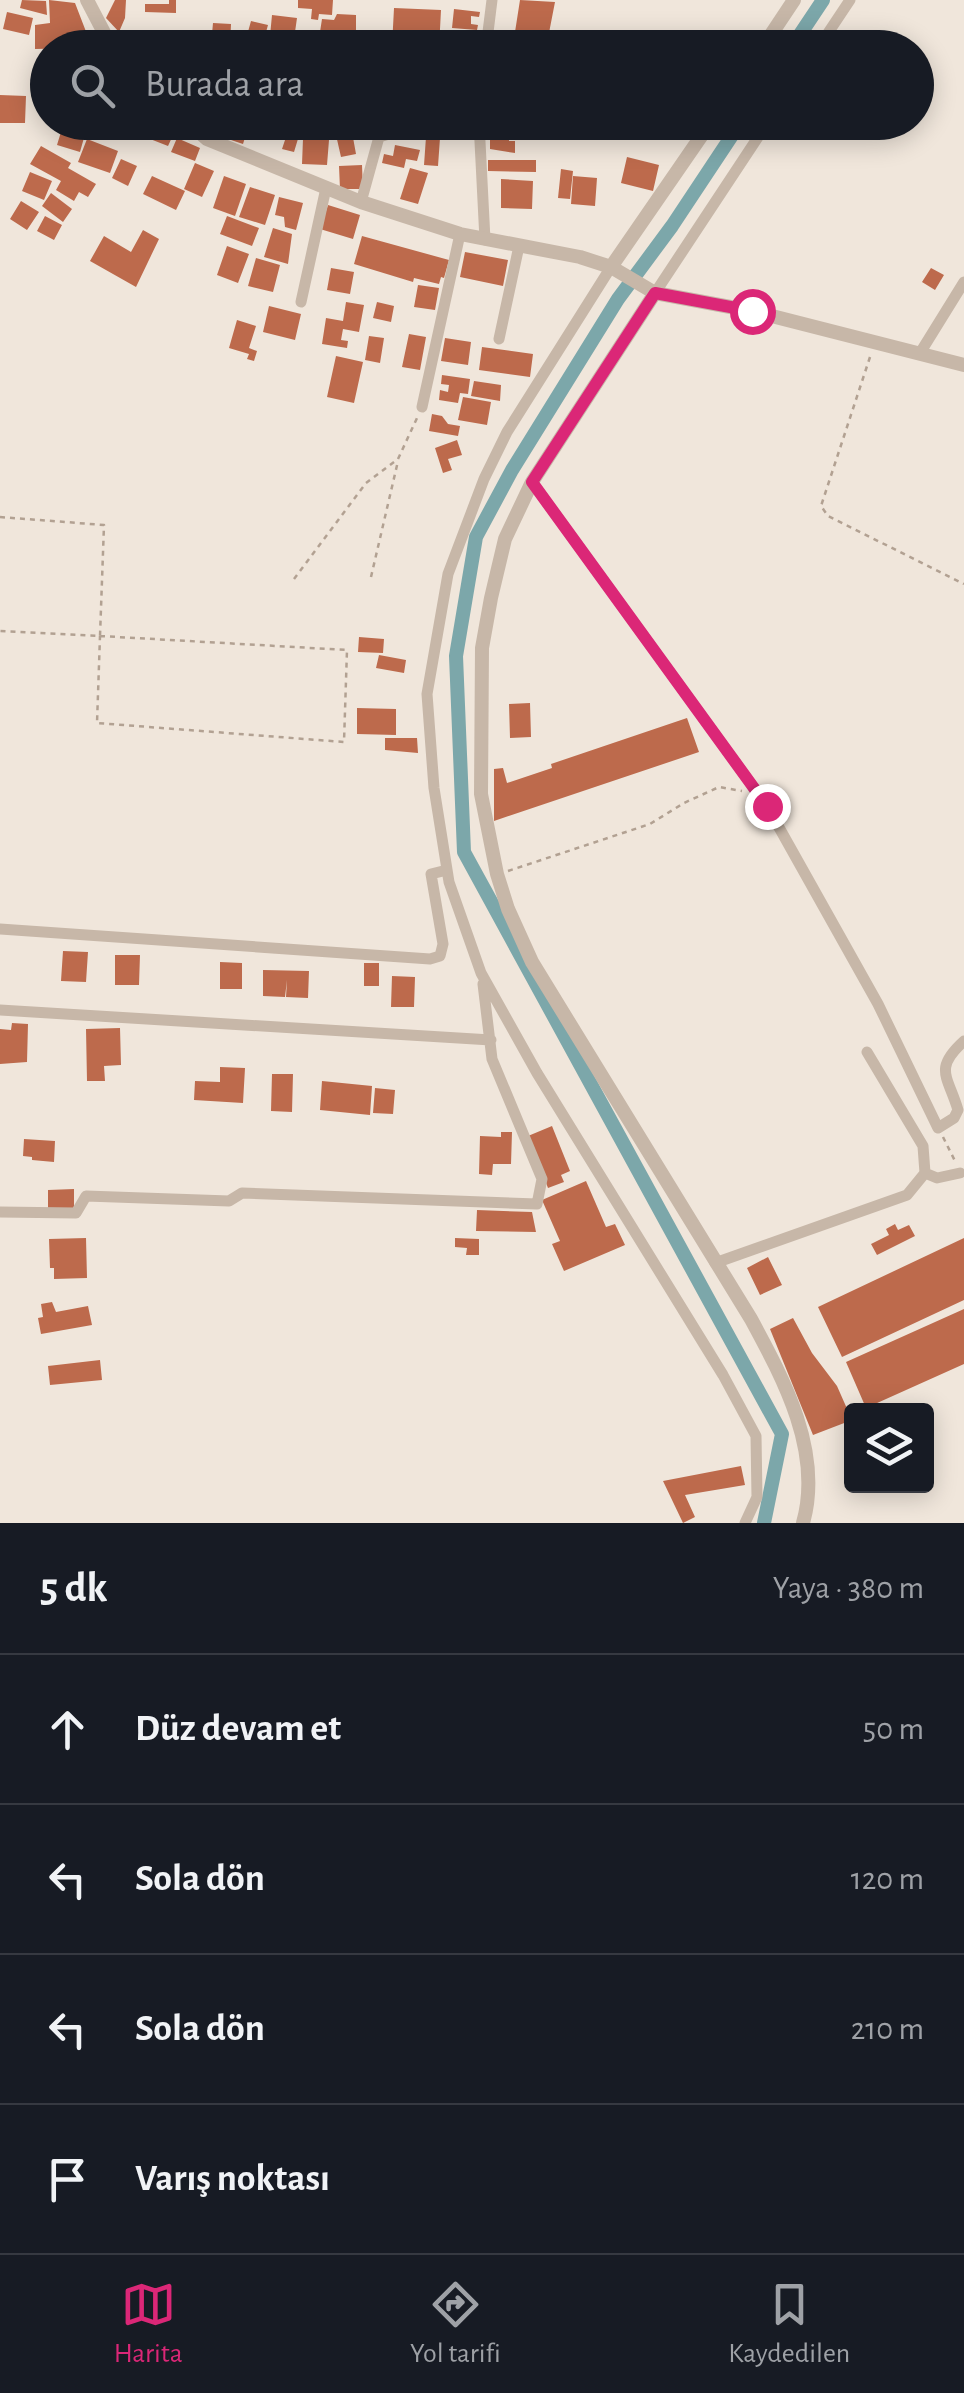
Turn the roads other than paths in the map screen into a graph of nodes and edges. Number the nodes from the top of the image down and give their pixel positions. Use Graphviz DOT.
graph roads {
  1 [pos="87,0"];
  2 [pos="492,0"];
  3 [pos="794,0"];
  4 [pos="850,0"];
  5 [pos="103,30"];
  6 [pos="488,30"];
  7 [pos="774,30"];
  8 [pos="830,30"];
  9 [pos="209,140"];
  10 [pos="378,140"];
  11 [pos="480,140"];
  12 [pos="700,140"];
  13 [pos="756,140"];
  14 [pos="326,188"];
  15 [pos="361,202"];
  16 [pos="460,234"];
  17 [pos="486,240"];
  18 [pos="518,246"];
  19 [pos="614,269"];
  20 [pos="964,282"];
  21 [pos="655,293"];
  22 [pos="301,302"];
  23 [pos="499,339"];
  24 [pos="920,353"];
  25 [pos="964,364"];
  26 [pos="422,407"];
  27 [pos="532,482"];
  28 [pos="447,870"];
  29 [pos="0,929"];
  30 [pos="481,973"];
  31 [pos="0,1010"];
  32 [pos="492,1040"];
  33 [pos="964,1041"];
  34 [pos="868,1052"];
  35 [pos="925,1173"];
  36 [pos="960,1173"];
  37 [pos="0,1212"];
  38 [pos="715,1263"];
  39 [pos="745,1523"];
  40 [pos="804,1523"];
  1 -- 5 [label="street"];
  2 -- 6 [label="street"];
  3 -- 7 [label="street"];
  4 -- 8 [label="street"];
  9 -- 14 [label="street"];
  10 -- 15 [label="street"];
  11 -- 17 [label="street"];
  12 -- 19 [label="street"];
  13 -- 21 [label="street"];
  14 -- 15 [label="street"];
  14 -- 22 [label="street"];
  15 -- 16 [label="street"];
  16 -- 17 [label="street"];
  16 -- 26 [label="street"];
  17 -- 18 [label="street"];
  18 -- 19 [label="street"];
  18 -- 23 [label="street"];
  19 -- 21 [label="street"];
  19 -- 28 [label="street"];
  20 -- 24 [label="street"];
  21 -- 24 [label="street"];
  21 -- 27 [label="street"];
  24 -- 25 [label="street"];
  27 -- 33 [label="street"];
  27 -- 38 [label="street"];
  28 -- 29 [label="street"];
  28 -- 30 [label="street"];
  30 -- 32 [label="street"];
  30 -- 39 [label="street"];
  31 -- 32 [label="street"];
  32 -- 37 [label="street"];
  34 -- 35 [label="street"];
  35 -- 36 [label="street"];
  35 -- 38 [label="street"];
  38 -- 40 [label="street"];
}
